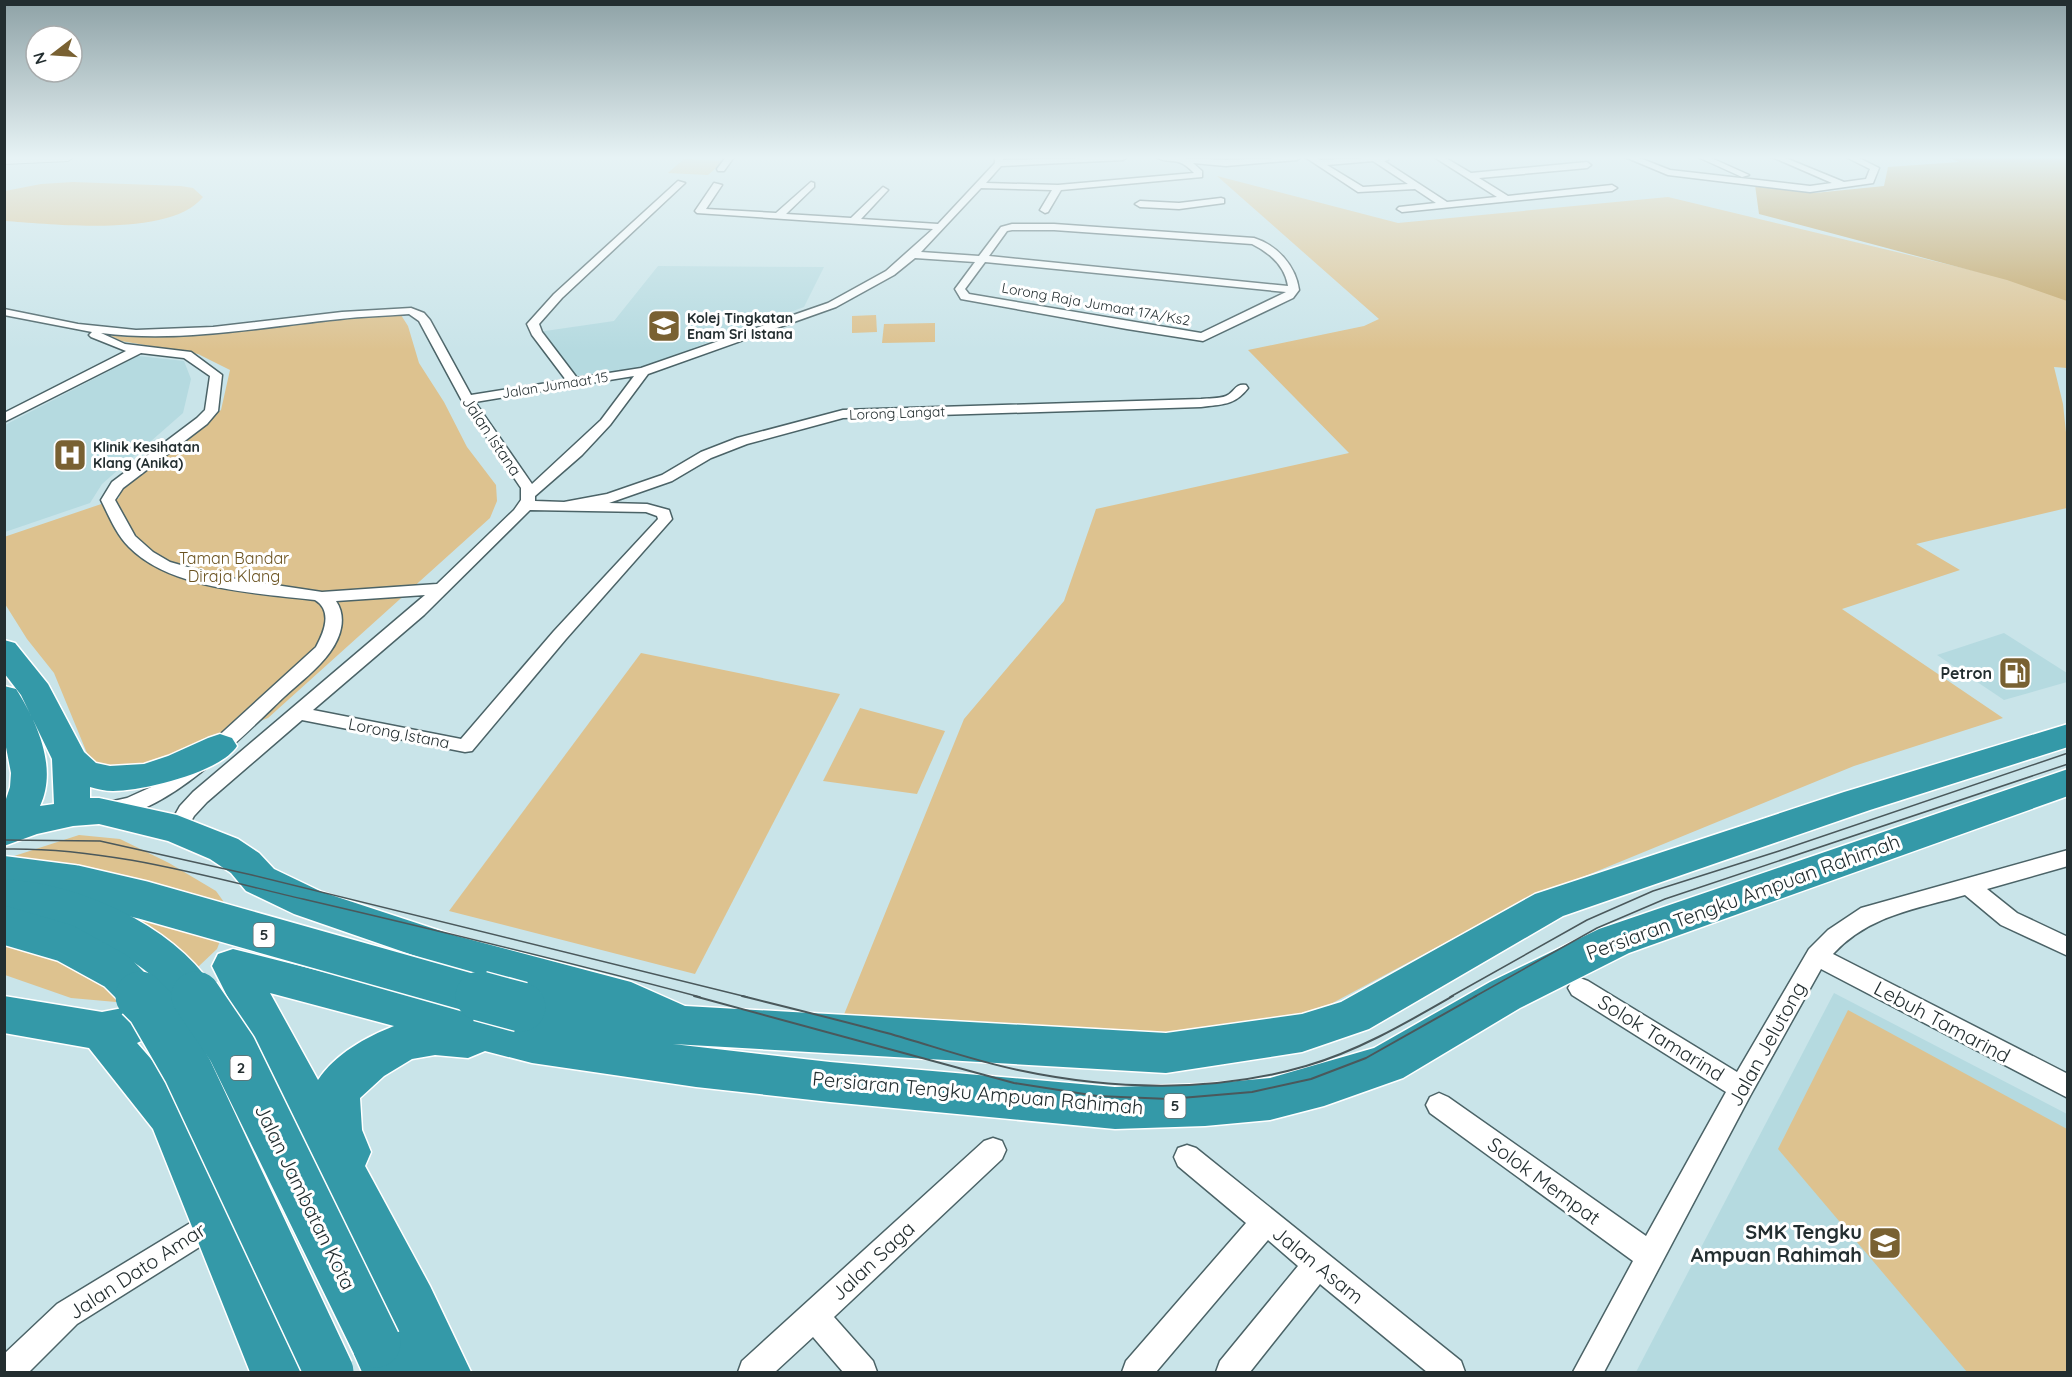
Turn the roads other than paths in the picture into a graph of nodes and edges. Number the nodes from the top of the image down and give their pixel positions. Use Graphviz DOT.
graph roads {
  1 [pos="639,221"];
  2 [pos="870,221"];
  3 [pos="946,221"];
  4 [pos="941,227"];
  5 [pos="913,255"];
  6 [pos="983,259"];
  7 [pos="1294,290"];
  8 [pos="4,312"];
  9 [pos="78,327"];
  10 [pos="141,339"];
  11 [pos="643,371"];
  12 [pos="574,382"];
  13 [pos="1242,388"];
  14 [pos="467,399"];
  15 [pos="4,417"];
  16 [pos="527,500"];
  17 [pos="564,506"];
  18 [pos="441,588"];
  19 [pos="321,597"];
  20 [pos="560,635"];
  21 [pos="4,650"];
  22 [pos="4,697"];
  23 [pos="296,713"];
  24 [pos="2067,735"];
  25 [pos="220,746"];
  26 [pos="70,759"];
  27 [pos="2067,782"];
  28 [pos="11,812"];
  29 [pos="86,812"];
  30 [pos="177,829"];
  31 [pos="2067,858"];
  32 [pos="4,875"];
  33 [pos="260,880"];
  34 [pos="1968,886"];
  35 [pos="4,898"];
  36 [pos="4,926"];
  37 [pos="2067,947"];
  38 [pos="1817,956"];
  39 [pos="233,966"];
  40 [pos="1580,988"];
  41 [pos="4,1014"];
  42 [pos="527,1025"];
  43 [pos="680,1025"];
  44 [pos="102,1031"];
  45 [pos="279,1050"];
  46 [pos="2067,1087"];
  47 [pos="1741,1088"];
  48 [pos="1439,1106"];
  49 [pos="171,1116"];
  50 [pos="993,1150"];
  51 [pos="1186,1157"];
  52 [pos="215,1221"];
  53 [pos="1266,1221"];
  54 [pos="1650,1256"];
  55 [pos="1318,1264"];
  56 [pos="411,1305"];
  57 [pos="814,1316"];
  58 [pos="384,1358"];
  59 [pos="8,1372"];
  60 [pos="277,1372"];
  61 [pos="328,1372"];
  62 [pos="443,1372"];
  63 [pos="753,1372"];
  64 [pos="862,1372"];
  65 [pos="1137,1372"];
  66 [pos="1231,1372"];
  67 [pos="1450,1372"];
  68 [pos="1588,1372"];
  1 -- 12 [label="street"];
  2 -- 4 [label="street"];
  3 -- 4 [label="street, Jalan Jumaat 15"];
  4 -- 5 [label="street, Jalan Jumaat 15"];
  5 -- 6 [label="street"];
  5 -- 11 [label="street, Jalan Jumaat 15"];
  6 -- 7 [label="street"];
  6 -- 7 [label="street"];
  6 -- 7 [label="street, Lorong Raja Jumaat 17A/Ks2"];
  8 -- 9 [label="street, Jalan Istana"];
  9 -- 10 [label="street, Jalan Istana"];
  9 -- 10 [label="street, Jalan Istana"];
  10 -- 14 [label="street, Jalan Istana"];
  10 -- 15 [label="street"];
  10 -- 19 [label="street, Jalan Istana"];
  11 -- 12 [label="street, Jalan Jumaat 15"];
  11 -- 16 [label="street, Jalan Jumaat 15"];
  12 -- 14 [label="street, Jalan Jumaat 15"];
  13 -- 17 [label="street, Lorong Langat"];
  14 -- 16 [label="street, Jalan Istana"];
  16 -- 17 [label="street, Lorong Langat"];
  16 -- 18 [label="street"];
  17 -- 20 [label="street, Lorong Langat"];
  18 -- 19 [label="street"];
  18 -- 23 [label="street"];
  19 -- 25 [label="street"];
  20 -- 23 [label="street, Lorong Istana"];
  21 -- 26 [label="highway"];
  22 -- 28 [label="highway"];
  23 -- 30 [label="street"];
  24 -- 43 [label="highway, 5"];
  25 -- 26 [label="highway"];
  25 -- 29 [label="street"];
  26 -- 29 [label="highway"];
  27 -- 42 [label="highway, Persiaran Tengku Ampuan Rahimah / 5"];
  28 -- 29 [label="highway, 5"];
  29 -- 30 [label="highway, 5"];
  30 -- 33 [label="highway, 5"];
  31 -- 34 [label="street, Jalan Jelutong"];
  32 -- 42 [label="highway, 5, bridge"];
  33 -- 39 [label="highway, 5"];
  33 -- 43 [label="highway, 5"];
  34 -- 37 [label="street"];
  34 -- 38 [label="street, Jalan Jelutong"];
  35 -- 58 [label="highway, Jalan Jambatan Kota / 2, bridge"];
  36 -- 61 [label="highway, bridge"];
  38 -- 46 [label="street, Lebuh Tamarind"];
  38 -- 47 [label="street, Jalan Jelutong"];
  39 -- 42 [label="highway, Persiaran Tengku Ampuan Rahimah / 5"];
  39 -- 44 [label="highway, 5"];
  39 -- 45 [label="highway"];
  40 -- 47 [label="street, Solok Tamarind"];
  41 -- 44 [label="highway, 5"];
  42 -- 43 [label="highway, 5"];
  42 -- 56 [label="highway"];
  44 -- 49 [label="highway"];
  45 -- 49 [label="highway"];
  45 -- 56 [label="highway"];
  47 -- 54 [label="street, Jalan Jelutong"];
  48 -- 54 [label="street, Solok Mempat"];
  49 -- 52 [label="highway"];
  50 -- 57 [label="street, Jalan Saga"];
  51 -- 53 [label="street, Jalan Asam"];
  52 -- 59 [label="street, Jalan Dato Amar"];
  52 -- 60 [label="highway"];
  53 -- 55 [label="street, Jalan Asam"];
  53 -- 65 [label="street"];
  54 -- 68 [label="street, Jalan Jelutong"];
  55 -- 66 [label="street"];
  55 -- 67 [label="street, Jalan Asam"];
  56 -- 62 [label="highway"];
  57 -- 63 [label="street, Jalan Saga"];
  57 -- 64 [label="street"];
}
